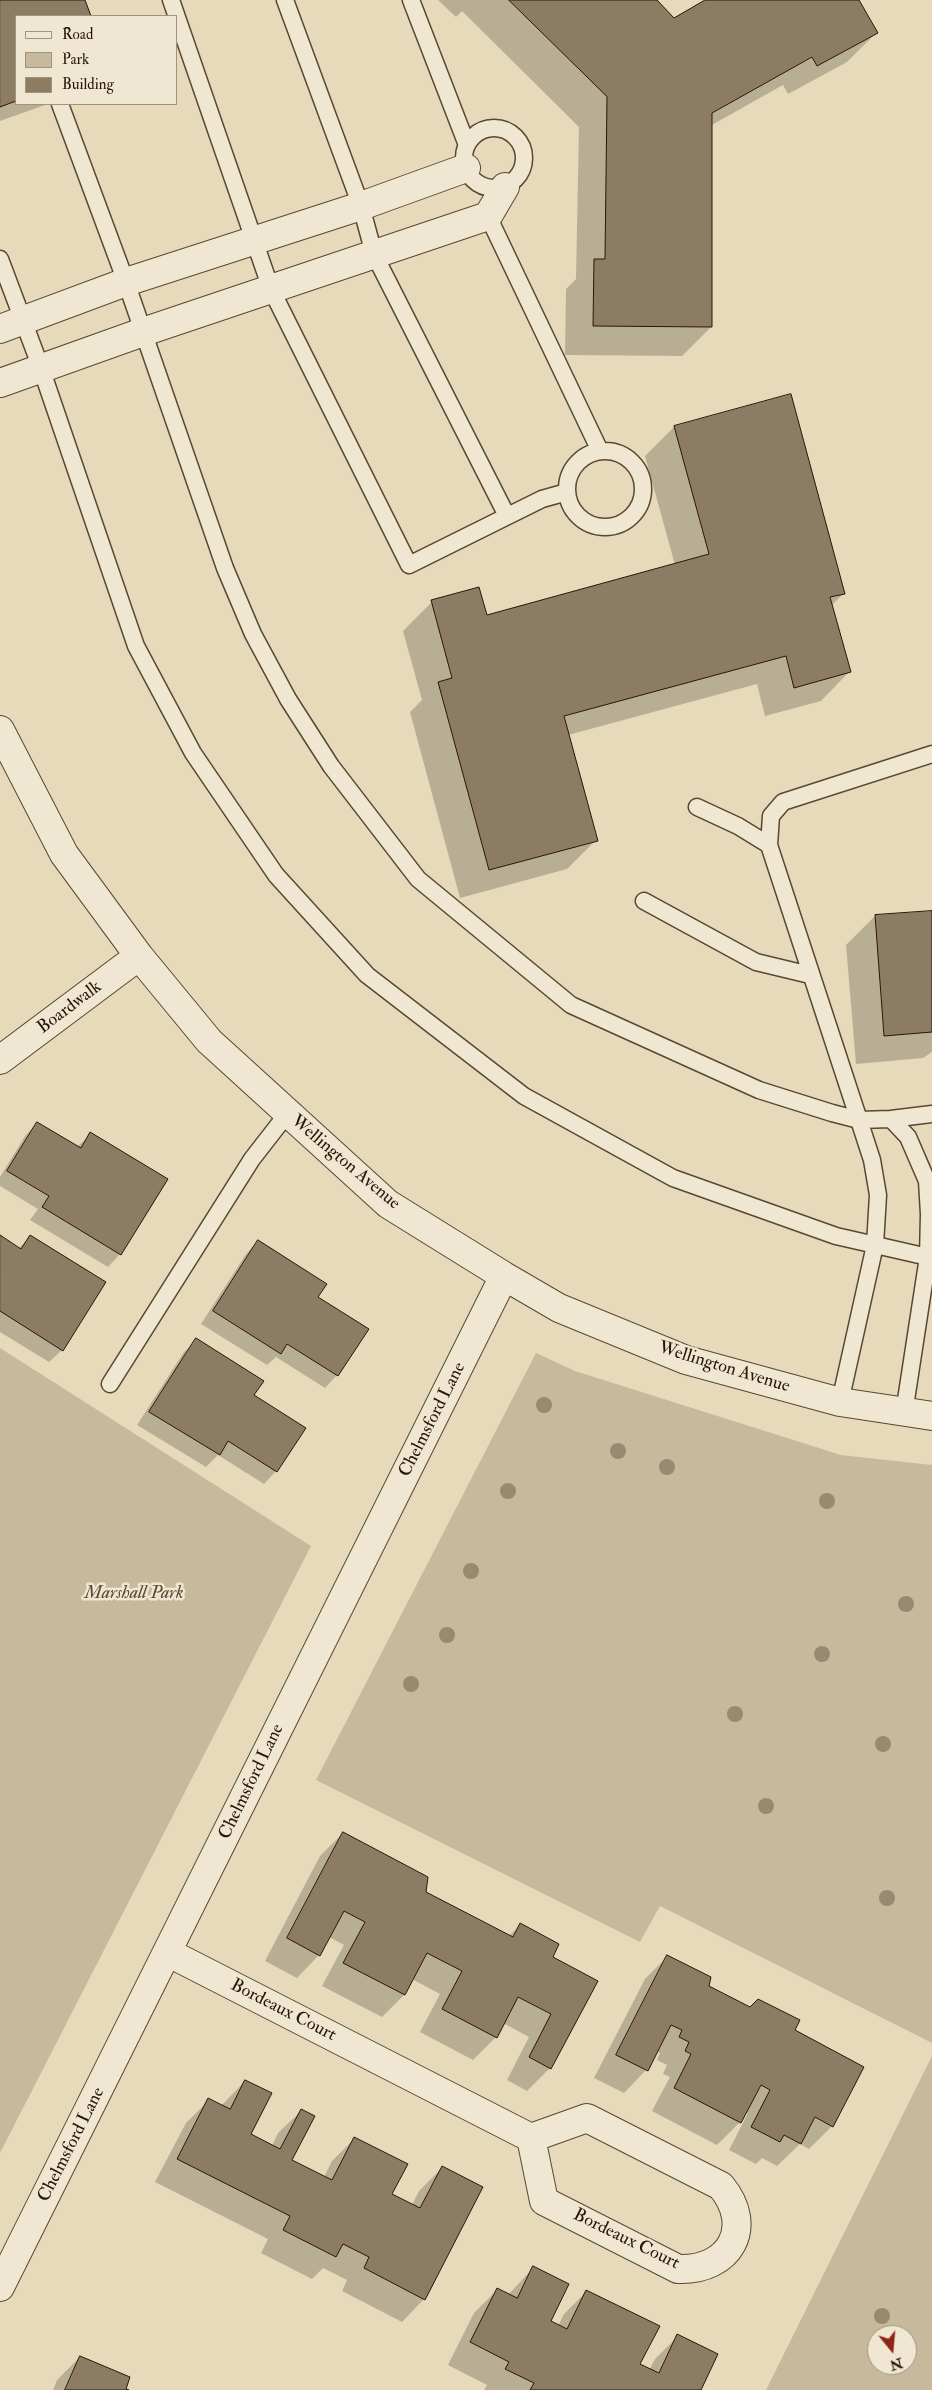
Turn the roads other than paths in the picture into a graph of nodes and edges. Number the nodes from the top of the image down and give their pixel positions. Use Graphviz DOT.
graph roads {
  1 [pos="171,0"];
  2 [pos="285,0"];
  3 [pos="411,0"];
  4 [pos="176,15"];
  5 [pos="178,20"];
  6 [pos="60,105"];
  7 [pos="466,157"];
  8 [pos="505,187"];
  9 [pos="361,206"];
  10 [pos="488,216"];
  11 [pos="255,241"];
  12 [pos="374,254"];
  13 [pos="0,259"];
  14 [pos="126,282"];
  15 [pos="271,289"];
  16 [pos="11,325"];
  17 [pos="143,332"];
  18 [pos="41,368"];
  19 [pos="0,383"];
  20 [pos="600,451"];
  21 [pos="567,492"];
  22 [pos="507,516"];
  23 [pos="0,730"];
  24 [pos="932,754"];
  25 [pos="697,807"];
  26 [pos="769,845"];
  27 [pos="644,901"];
  28 [pos="140,956"];
  29 [pos="810,975"];
  30 [pos="0,1060"];
  31 [pos="287,1114"];
  32 [pos="932,1114"];
  33 [pos="891,1119"];
  34 [pos="859,1120"];
  35 [pos="931,1213"];
  36 [pos="875,1244"];
  37 [pos="928,1257"];
  38 [pos="504,1276"];
  39 [pos="110,1384"];
  40 [pos="840,1402"];
  41 [pos="904,1413"];
  42 [pos="932,1416"];
  43 [pos="168,1952"];
  44 [pos="531,2138"];
  45 [pos="0,2288"];
  1 -- 4 [label="lane"];
  2 -- 9 [label="lane"];
  3 -- 7 [label="lane"];
  5 -- 11 [label="lane"];
  6 -- 14 [label="lane"];
  7 -- 8 [label="lane"];
  7 -- 8 [label="lane"];
  7 -- 9 [label="street"];
  8 -- 10 [label="street"];
  9 -- 11 [label="street"];
  9 -- 12 [label="lane"];
  10 -- 12 [label="street"];
  10 -- 20 [label="lane"];
  11 -- 14 [label="street"];
  11 -- 15 [label="lane"];
  12 -- 15 [label="street"];
  12 -- 22 [label="lane"];
  13 -- 16 [label="lane"];
  14 -- 16 [label="street"];
  14 -- 17 [label="lane"];
  15 -- 17 [label="street"];
  15 -- 22 [label="lane"];
  16 -- 18 [label="lane"];
  17 -- 18 [label="street"];
  17 -- 34 [label="lane"];
  18 -- 19 [label="street"];
  18 -- 36 [label="lane"];
  20 -- 21 [label="lane"];
  20 -- 21 [label="lane"];
  21 -- 22 [label="lane"];
  23 -- 28 [label="street, Wellington Avenue"];
  24 -- 26 [label="lane"];
  25 -- 26 [label="lane"];
  26 -- 29 [label="lane"];
  27 -- 29 [label="lane"];
  28 -- 30 [label="street, Boardwalk"];
  28 -- 31 [label="street, Wellington Avenue"];
  29 -- 34 [label="lane"];
  31 -- 38 [label="street, Wellington Avenue"];
  31 -- 39 [label="lane"];
  32 -- 33 [label="lane"];
  33 -- 34 [label="lane"];
  33 -- 35 [label="lane"];
  34 -- 36 [label="lane"];
  35 -- 37 [label="lane"];
  36 -- 37 [label="lane"];
  36 -- 40 [label="lane"];
  37 -- 41 [label="lane"];
  38 -- 40 [label="street, Wellington Avenue"];
  38 -- 43 [label="street, Chelmsford Lane"];
  40 -- 41 [label="street, Wellington Avenue"];
  41 -- 42 [label="street, Wellington Avenue"];
  43 -- 44 [label="street, Bordeaux Court"];
  43 -- 45 [label="street, Chelmsford Lane"];
  44 -- 44 [label="street, Bordeaux Court"];
}
